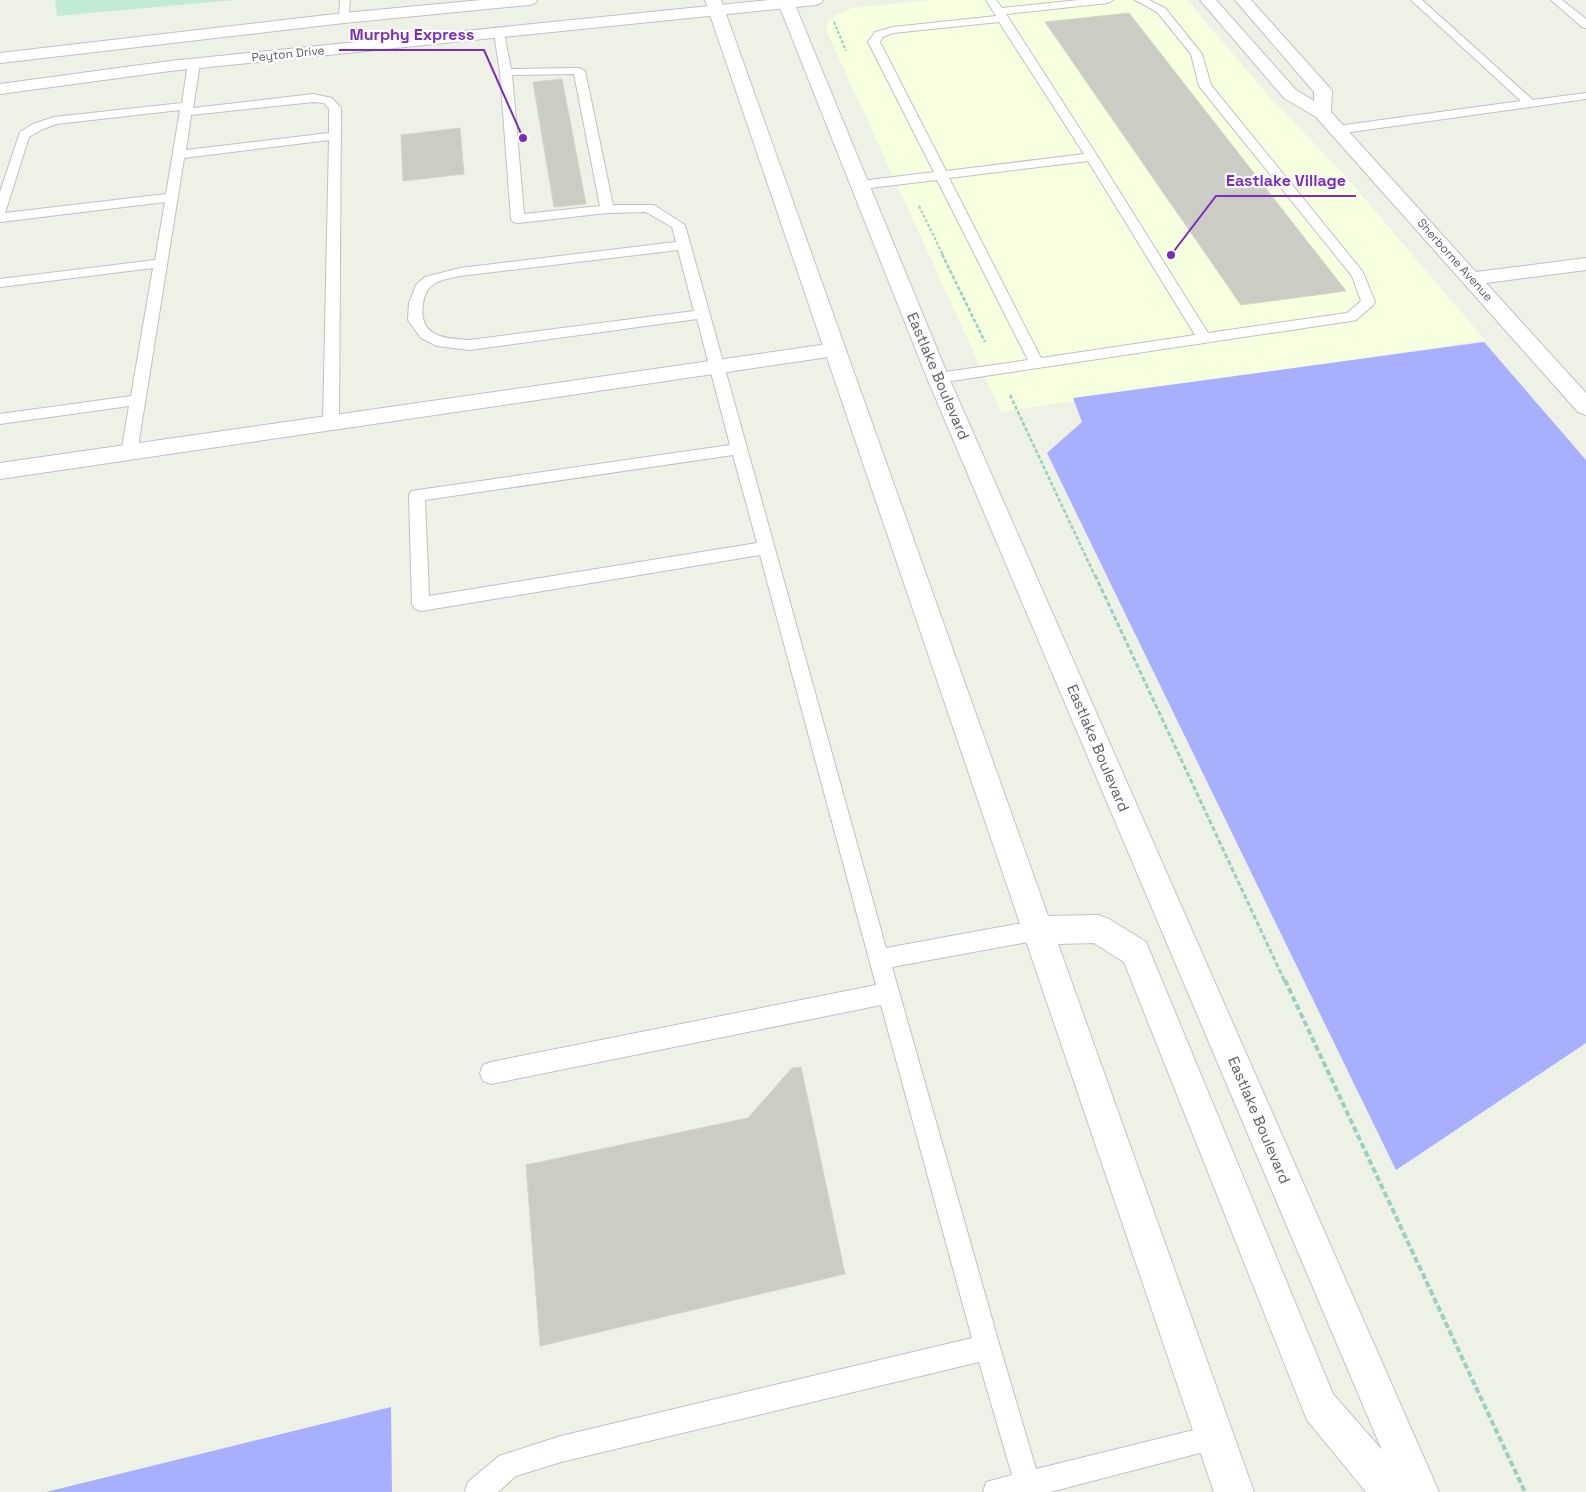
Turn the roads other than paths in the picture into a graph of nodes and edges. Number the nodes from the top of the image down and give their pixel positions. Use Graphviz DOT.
graph roads {
  1 [pos="345,0"];
  2 [pos="522,0"];
  3 [pos="529,0"];
  4 [pos="815,0"];
  5 [pos="991,0"];
  6 [pos="1108,0"];
  7 [pos="1140,0"];
  8 [pos="1208,0"];
  9 [pos="1243,0"];
  10 [pos="1416,0"];
  11 [pos="1556,0"];
  12 [pos="785,1"];
  13 [pos="715,5"];
  14 [pos="1001,15"];
  15 [pos="344,18"];
  16 [pos="1586,25"];
  17 [pos="499,33"];
  18 [pos="0,58"];
  19 [pos="194,64"];
  20 [pos="506,72"];
  21 [pos="0,89"];
  22 [pos="1586,96"];
  23 [pos="1530,103"];
  24 [pos="186,109"];
  25 [pos="1322,113"];
  26 [pos="1337,130"];
  27 [pos="334,136"];
  28 [pos="178,155"];
  29 [pos="1092,157"];
  30 [pos="940,175"];
  31 [pos="861,185"];
  32 [pos="172,197"];
  33 [pos="607,209"];
  34 [pos="0,212"];
  35 [pos="0,218"];
  36 [pos="684,245"];
  37 [pos="160,263"];
  38 [pos="1586,264"];
  39 [pos="1473,279"];
  40 [pos="0,282"];
  41 [pos="703,314"];
  42 [pos="1204,338"];
  43 [pos="835,350"];
  44 [pos="1037,364"];
  45 [pos="717,367"];
  46 [pos="938,378"];
  47 [pos="138,400"];
  48 [pos="1586,407"];
  49 [pos="0,419"];
  50 [pos="331,423"];
  51 [pos="740,449"];
  52 [pos="129,453"];
  53 [pos="0,471"];
  54 [pos="767,548"];
  55 [pos="1039,930"];
  56 [pos="879,959"];
  57 [pos="888,993"];
  58 [pos="491,1073"];
  59 [pos="987,1347"];
  60 [pos="1214,1438"];
  61 [pos="1029,1488"];
  62 [pos="478,1492"];
  63 [pos="996,1492"];
  64 [pos="1234,1492"];
  65 [pos="1391,1492"];
  66 [pos="1419,1492"];
  1 -- 15 [label="lane"];
  2 -- 3 [label="street, Peyton Drive"];
  2 -- 15 [label="street, Peyton Drive"];
  4 -- 12 [label="street, Peyton Drive"];
  5 -- 14 [label="lane"];
  6 -- 14 [label="lane"];
  7 -- 42 [label="lane"];
  8 -- 25 [label="street, Sherborne Avenue"];
  9 -- 25 [label="street"];
  10 -- 23 [label="lane"];
  11 -- 16 [label="lane"];
  12 -- 13 [label="street, Peyton Drive"];
  12 -- 31 [label="street, Eastlake Boulevard"];
  13 -- 17 [label="street, Peyton Drive"];
  13 -- 43 [label="street"];
  14 -- 29 [label="lane"];
  14 -- 30 [label="lane"];
  15 -- 18 [label="street, Peyton Drive"];
  17 -- 19 [label="street, Peyton Drive"];
  17 -- 20 [label="lane"];
  19 -- 21 [label="street, Peyton Drive"];
  19 -- 24 [label="lane"];
  20 -- 33 [label="lane"];
  20 -- 33 [label="lane"];
  22 -- 23 [label="lane"];
  23 -- 26 [label="lane"];
  24 -- 27 [label="lane"];
  24 -- 28 [label="lane"];
  24 -- 34 [label="lane"];
  25 -- 26 [label="street, Sherborne Avenue"];
  26 -- 39 [label="street, Sherborne Avenue"];
  27 -- 28 [label="lane"];
  27 -- 50 [label="lane"];
  28 -- 32 [label="lane"];
  29 -- 30 [label="lane"];
  29 -- 42 [label="lane"];
  30 -- 31 [label="lane"];
  30 -- 44 [label="lane"];
  31 -- 46 [label="street, Eastlake Boulevard"];
  32 -- 35 [label="lane"];
  32 -- 37 [label="lane"];
  33 -- 36 [label="lane"];
  36 -- 41 [label="lane"];
  36 -- 41 [label="lane"];
  37 -- 40 [label="lane"];
  37 -- 47 [label="lane"];
  38 -- 39 [label="street"];
  39 -- 48 [label="street, Sherborne Avenue"];
  41 -- 45 [label="lane"];
  42 -- 44 [label="lane"];
  43 -- 45 [label="street"];
  43 -- 55 [label="street"];
  44 -- 46 [label="lane"];
  45 -- 50 [label="street"];
  45 -- 51 [label="lane"];
  46 -- 66 [label="street, Eastlake Boulevard"];
  47 -- 49 [label="lane"];
  47 -- 52 [label="lane"];
  50 -- 52 [label="street"];
  51 -- 54 [label="lane"];
  51 -- 54 [label="lane"];
  52 -- 53 [label="street"];
  54 -- 56 [label="lane"];
  55 -- 56 [label="lane"];
  55 -- 60 [label="street"];
  55 -- 65 [label="street"];
  56 -- 57 [label="lane"];
  57 -- 58 [label="lane"];
  57 -- 59 [label="lane"];
  59 -- 61 [label="lane"];
  59 -- 62 [label="lane"];
  60 -- 61 [label="lane"];
  60 -- 64 [label="street"];
  61 -- 63 [label="lane"];
}
